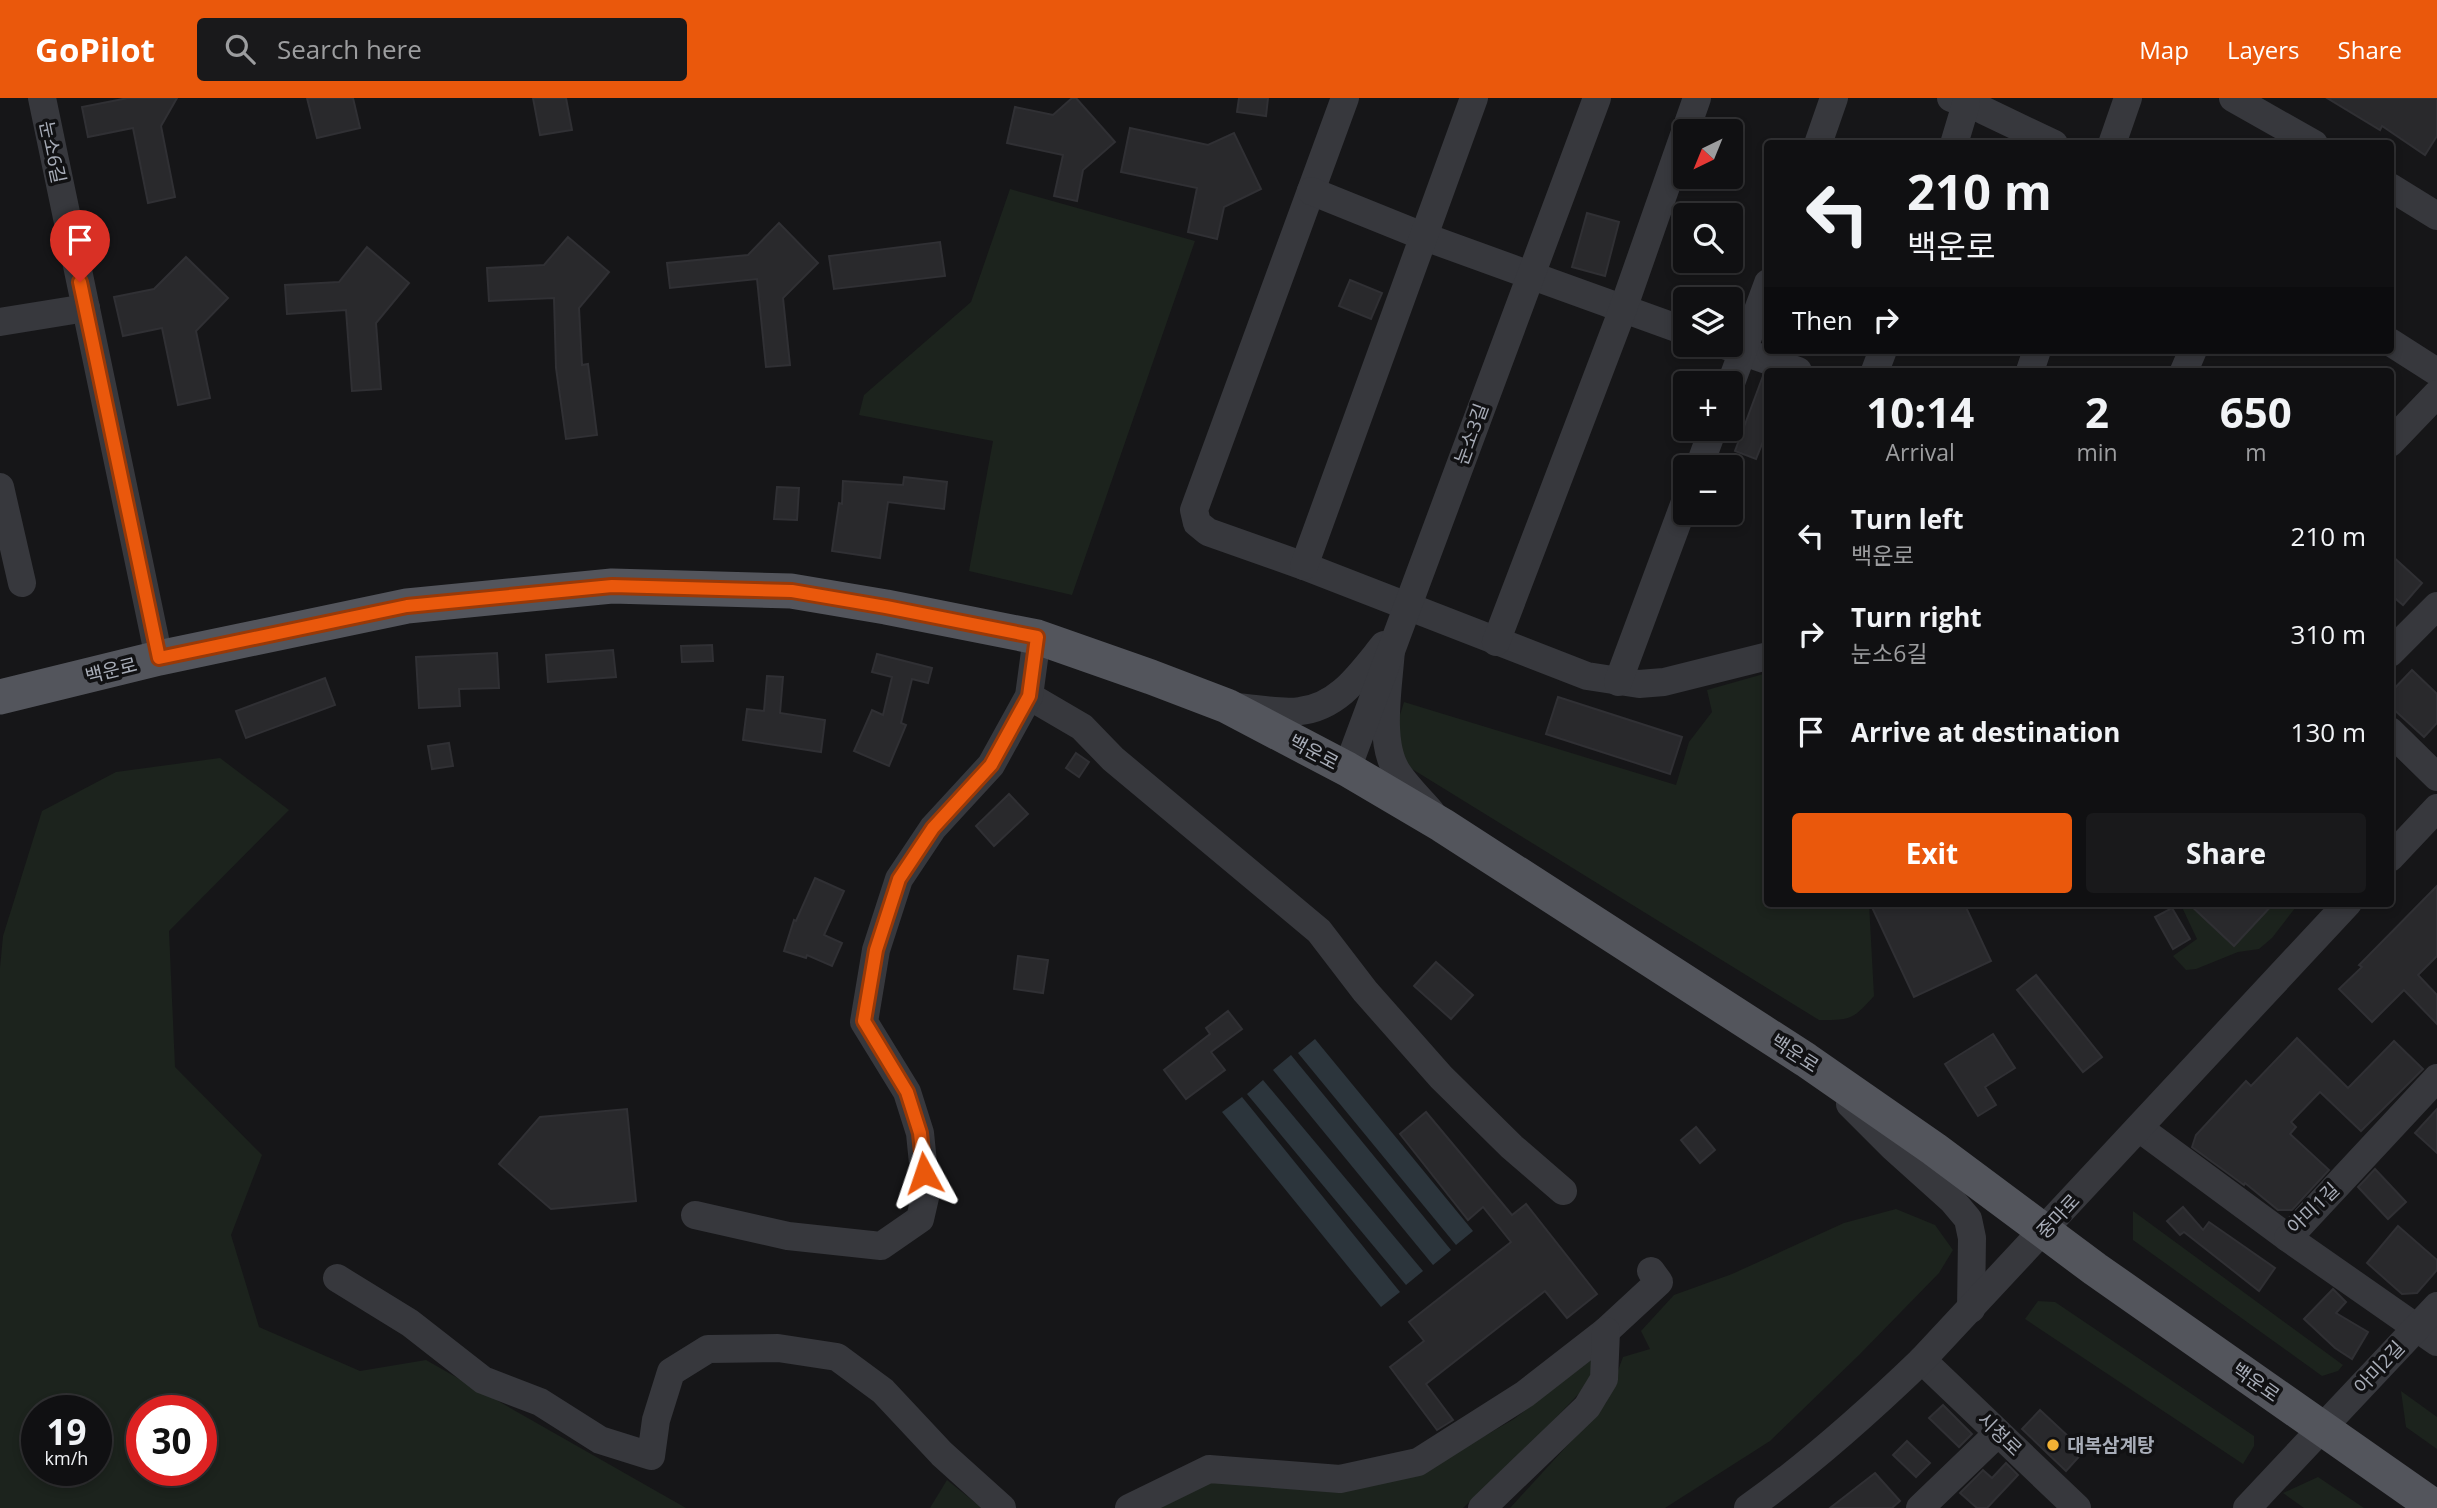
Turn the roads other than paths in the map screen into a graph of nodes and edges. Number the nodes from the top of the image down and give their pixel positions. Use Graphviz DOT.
graph roads {
  1 [pos="42,98"];
  2 [pos="1345,98"];
  3 [pos="1474,98"];
  4 [pos="1597,98"];
  5 [pos="1697,98"];
  6 [pos="1834,98"];
  7 [pos="2128,98"];
  8 [pos="2233,98"];
  9 [pos="1959,101"];
  10 [pos="1819,140"];
  11 [pos="1954,140"];
  12 [pos="2045,140"];
  13 [pos="2113,140"];
  14 [pos="2307,140"];
  15 [pos="2394,189"];
  16 [pos="1311,191"];
  17 [pos="2437,216"];
  18 [pos="1425,237"];
  19 [pos="1531,275"];
  20 [pos="1764,291"];
  21 [pos="86,308"];
  22 [pos="1623,309"];
  23 [pos="0,322"];
  24 [pos="1673,327"];
  25 [pos="1743,331"];
  26 [pos="2394,345"];
  27 [pos="1743,351"];
  28 [pos="1790,368"];
  29 [pos="2437,372"];
  30 [pos="2437,394"];
  31 [pos="2394,439"];
  32 [pos="0,487"];
  33 [pos="1676,525"];
  34 [pos="1304,566"];
  35 [pos="22,583"];
  36 [pos="2437,606"];
  37 [pos="1407,607"];
  38 [pos="1037,637"];
  39 [pos="1496,642"];
  40 [pos="1391,649"];
  41 [pos="2394,649"];
  42 [pos="1764,655"];
  43 [pos="159,658"];
  44 [pos="1618,682"];
  45 [pos="1029,696"];
  46 [pos="0,697"];
  47 [pos="1227,706"];
  48 [pos="2394,735"];
  49 [pos="1346,769"];
  50 [pos="2437,777"];
  51 [pos="2437,808"];
  52 [pos="1442,825"];
  53 [pos="2394,854"];
  54 [pos="2344,907"];
  55 [pos="1806,1060"];
  56 [pos="2437,1079"];
  57 [pos="2139,1128"];
  58 [pos="1563,1191"];
  59 [pos="695,1215"];
  60 [pos="2043,1231"];
  61 [pos="2288,1238"];
  62 [pos="1651,1272"];
  63 [pos="337,1278"];
  64 [pos="2437,1306"];
  65 [pos="1971,1309"];
  66 [pos="1606,1331"];
  67 [pos="2427,1335"];
  68 [pos="1922,1360"];
  69 [pos="2322,1428"];
  70 [pos="1998,1433"];
  71 [pos="1002,1508"];
  72 [pos="1129,1508"];
  73 [pos="1482,1508"];
  74 [pos="1748,1508"];
  75 [pos="1920,1508"];
  76 [pos="2077,1508"];
  77 [pos="2247,1508"];
  78 [pos="2436,1508"];
  1 -- 21 [label="street, 눈소6길"];
  2 -- 16 [label="street"];
  3 -- 18 [label="street"];
  4 -- 19 [label="street, 눈소3길"];
  5 -- 22 [label="street"];
  6 -- 10 [label="street"];
  7 -- 13 [label="street"];
  8 -- 14 [label="street"];
  9 -- 11 [label="street"];
  9 -- 12 [label="street"];
  15 -- 17 [label="street"];
  16 -- 18 [label="street"];
  16 -- 34 [label="street"];
  18 -- 19 [label="street"];
  18 -- 34 [label="street"];
  19 -- 22 [label="street"];
  19 -- 37 [label="street, 눈소3길"];
  20 -- 25 [label="street"];
  21 -- 23 [label="street"];
  21 -- 43 [label="street, 눈소6길"];
  22 -- 24 [label="street"];
  22 -- 39 [label="street"];
  26 -- 29 [label="street"];
  27 -- 28 [label="street"];
  30 -- 31 [label="street"];
  32 -- 35 [label="street"];
  33 -- 44 [label="street"];
  34 -- 37 [label="street"];
  36 -- 41 [label="street"];
  37 -- 39 [label="street"];
  37 -- 40 [label="street, 눈소3길"];
  38 -- 43 [label="main road, 백운로"];
  38 -- 45 [label="street"];
  38 -- 47 [label="main road, 백운로"];
  39 -- 44 [label="street"];
  40 -- 47 [label="street"];
  40 -- 49 [label="street, 눈소3길"];
  40 -- 52 [label="street"];
  42 -- 44 [label="street"];
  43 -- 46 [label="main road, 백운로"];
  45 -- 58 [label="street"];
  45 -- 59 [label="street"];
  47 -- 49 [label="main road, 백운로"];
  48 -- 50 [label="street"];
  49 -- 52 [label="main road, 백운로"];
  51 -- 53 [label="street"];
  52 -- 55 [label="main road, 백운로"];
  54 -- 57 [label="street, 중마로"];
  55 -- 60 [label="main road, 백운로"];
  55 -- 65 [label="street"];
  56 -- 61 [label="street, 아미1길"];
  57 -- 60 [label="street, 중마로"];
  57 -- 61 [label="street, 아미1길"];
  60 -- 65 [label="street, 중마로"];
  60 -- 69 [label="main road, 백운로"];
  61 -- 67 [label="street"];
  62 -- 66 [label="street"];
  63 -- 71 [label="street"];
  64 -- 67 [label="street, 아미2길"];
  65 -- 68 [label="street, 중마로"];
  66 -- 72 [label="street"];
  66 -- 73 [label="street"];
  67 -- 69 [label="street, 아미2길"];
  68 -- 70 [label="street, 시청로"];
  68 -- 74 [label="street, 중마로"];
  69 -- 77 [label="street, 아미2길"];
  69 -- 78 [label="main road, 백운로"];
  70 -- 75 [label="street"];
  70 -- 76 [label="street, 시청로"];
}
